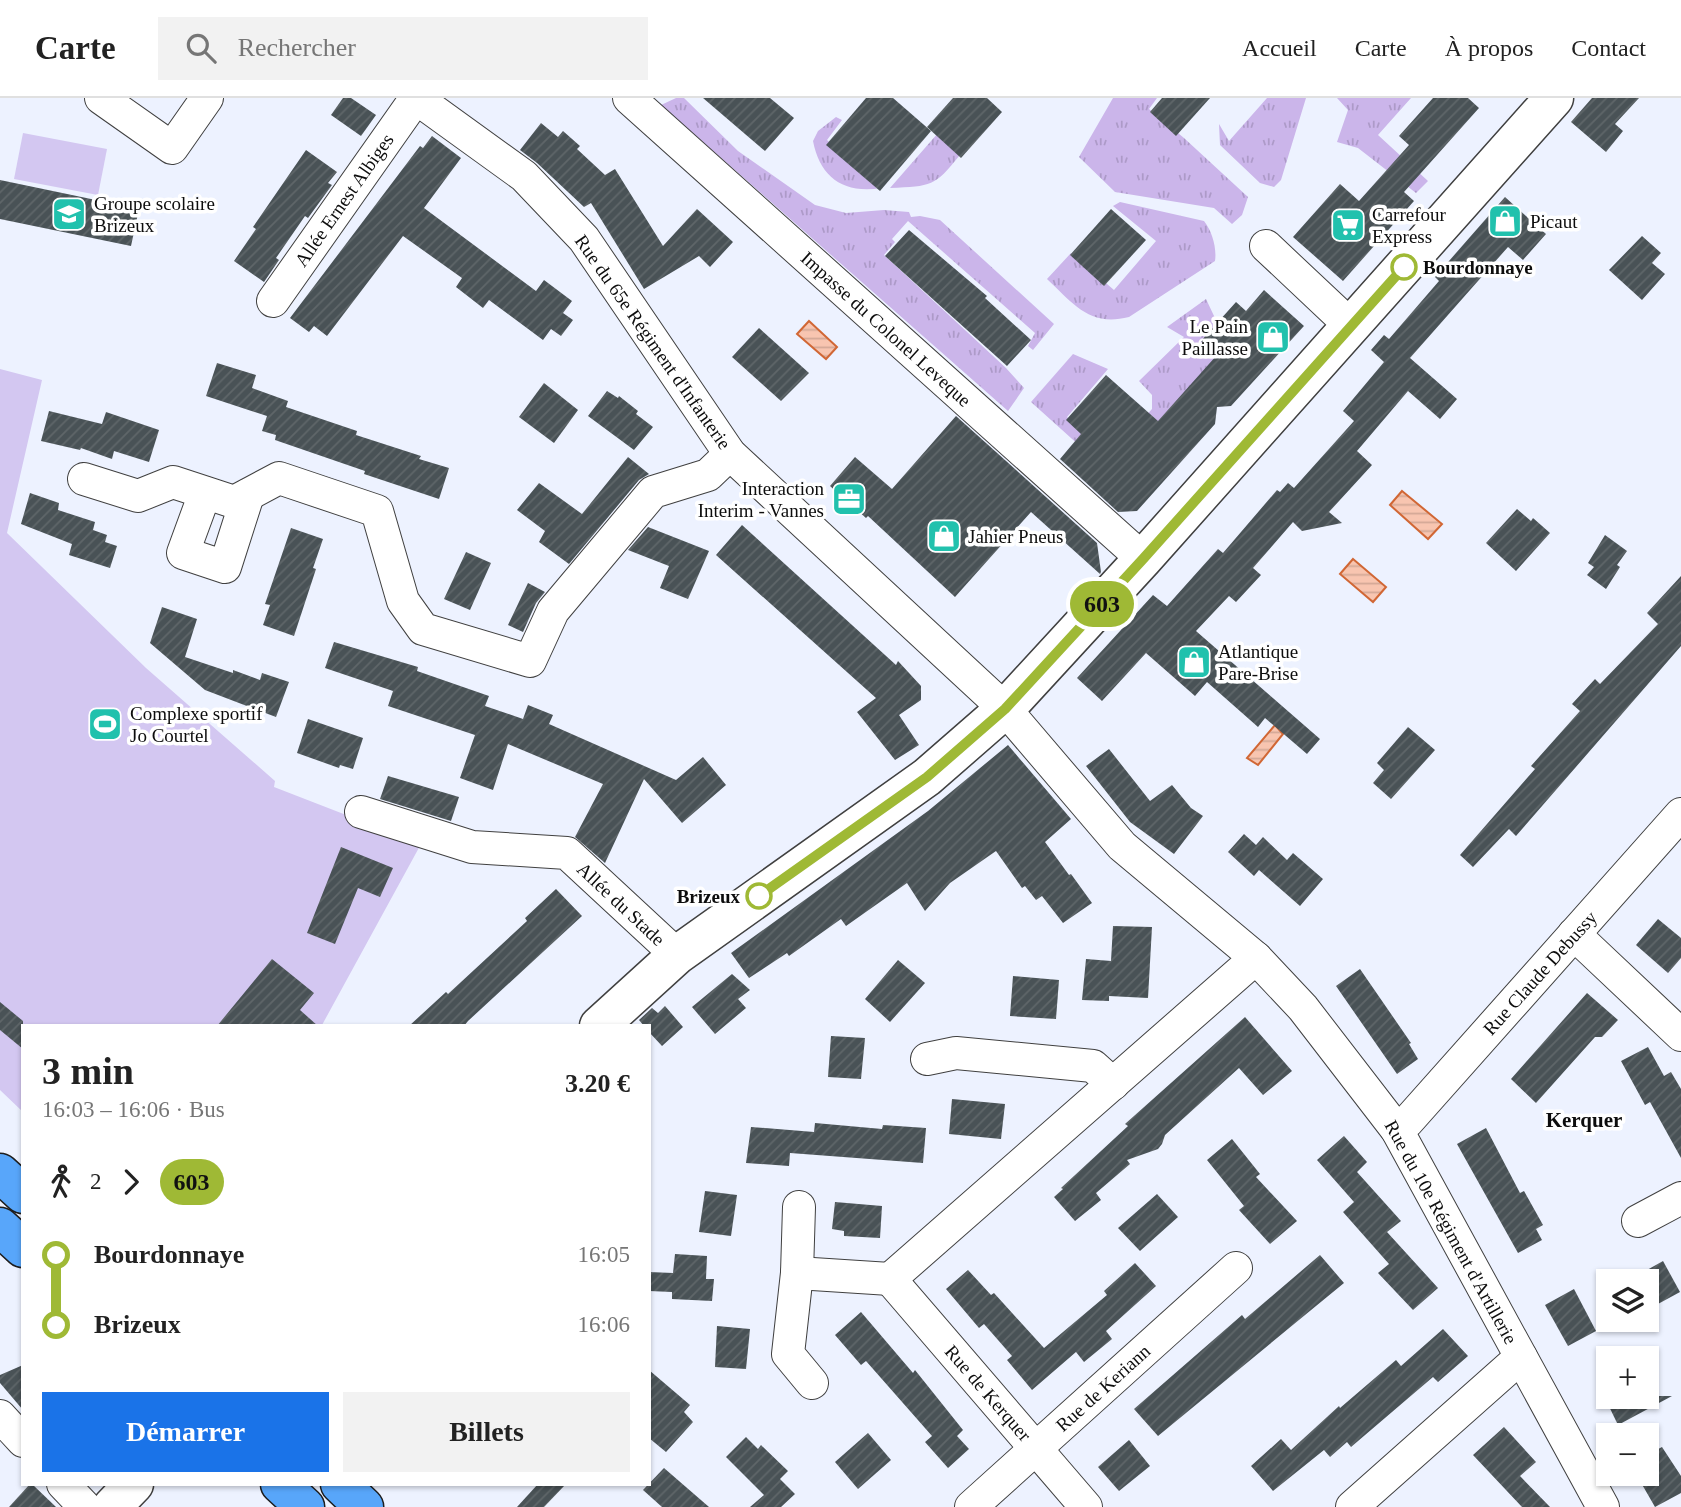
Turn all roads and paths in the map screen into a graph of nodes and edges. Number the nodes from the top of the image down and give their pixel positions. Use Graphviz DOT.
graph roads {
  1 [pos="101,98"];
  2 [pos="207,98"];
  3 [pos="416,98"];
  4 [pos="629,98"];
  5 [pos="1554,98"];
  6 [pos="1266,246"];
  7 [pos="273,301"];
  8 [pos="1350,326"];
  9 [pos="730,454"];
  10 [pos="84,478"];
  11 [pos="205,492"];
  12 [pos="248,495"];
  13 [pos="1143,559"];
  14 [pos="1005,709"];
  15 [pos="361,812"];
  16 [pos="1681,814"];
  17 [pos="1574,934"];
  18 [pos="677,955"];
  19 [pos="1256,958"];
  20 [pos="600,1024"];
  21 [pos="1681,1035"];
  22 [pos="927,1059"];
  23 [pos="1113,1084"];
  24 [pos="1396,1130"];
  25 [pos="0,1173"];
  26 [pos="21,1192"];
  27 [pos="1681,1198"];
  28 [pos="799,1207"];
  29 [pos="1638,1221"];
  30 [pos="0,1227"];
  31 [pos="21,1246"];
  32 [pos="1236,1268"];
  33 [pos="797,1273"];
  34 [pos="890,1279"];
  35 [pos="1521,1357"];
  36 [pos="812,1383"];
  37 [pos="0,1416"];
  38 [pos="21,1439"];
  39 [pos="1036,1448"];
  40 [pos="65,1486"];
  41 [pos="132,1486"];
  42 [pos="282,1486"];
  43 [pos="342,1486"];
  44 [pos="85,1507"];
  45 [pos="112,1507"];
  46 [pos="305,1507"];
  47 [pos="364,1507"];
  48 [pos="971,1507"];
  49 [pos="1086,1507"];
  50 [pos="1352,1507"];
  51 [pos="1603,1507"];
  1 -- 2 [label="street"];
  3 -- 7 [label="street, Allée Ernest Albiges"];
  3 -- 9 [label="street, Rue du 65e Régiment d'Infanterie"];
  4 -- 13 [label="street, Impasse du Colonel Leveque"];
  5 -- 8 [label="street"];
  6 -- 8 [label="street"];
  8 -- 13 [label="street"];
  9 -- 12 [label="street"];
  9 -- 14 [label="street, Rue du 65e Régiment d'Infanterie"];
  10 -- 11 [label="street"];
  11 -- 12 [label="street"];
  11 -- 12 [label="street"];
  13 -- 14 [label="street"];
  14 -- 18 [label="street"];
  14 -- 19 [label="street, Rue du 10e Régiment d'Artillerie"];
  15 -- 18 [label="street, Allée du Stade"];
  16 -- 17 [label="street, Rue Claude Debussy"];
  17 -- 21 [label="street"];
  17 -- 24 [label="street, Rue Claude Debussy"];
  18 -- 20 [label="street"];
  19 -- 23 [label="street"];
  19 -- 24 [label="street, Rue du 10e Régiment d'Artillerie"];
  22 -- 23 [label="street"];
  23 -- 34 [label="street"];
  24 -- 35 [label="street, Rue du 10e Régiment d'Artillerie"];
  25 -- 26 [label="highway"];
  27 -- 29 [label="street"];
  28 -- 33 [label="street"];
  30 -- 31 [label="highway"];
  32 -- 39 [label="street, Rue de Keriann"];
  33 -- 34 [label="street"];
  33 -- 36 [label="street"];
  34 -- 39 [label="street, Rue de Kerquer"];
  35 -- 50 [label="street"];
  35 -- 51 [label="street, Rue du 10e Régiment d'Artillerie"];
  37 -- 38 [label="street"];
  39 -- 48 [label="street, Rue de Keriann"];
  39 -- 49 [label="street, Rue de Kerquer"];
  40 -- 44 [label="street"];
  41 -- 45 [label="street"];
  42 -- 46 [label="highway"];
  43 -- 47 [label="highway"];
}
